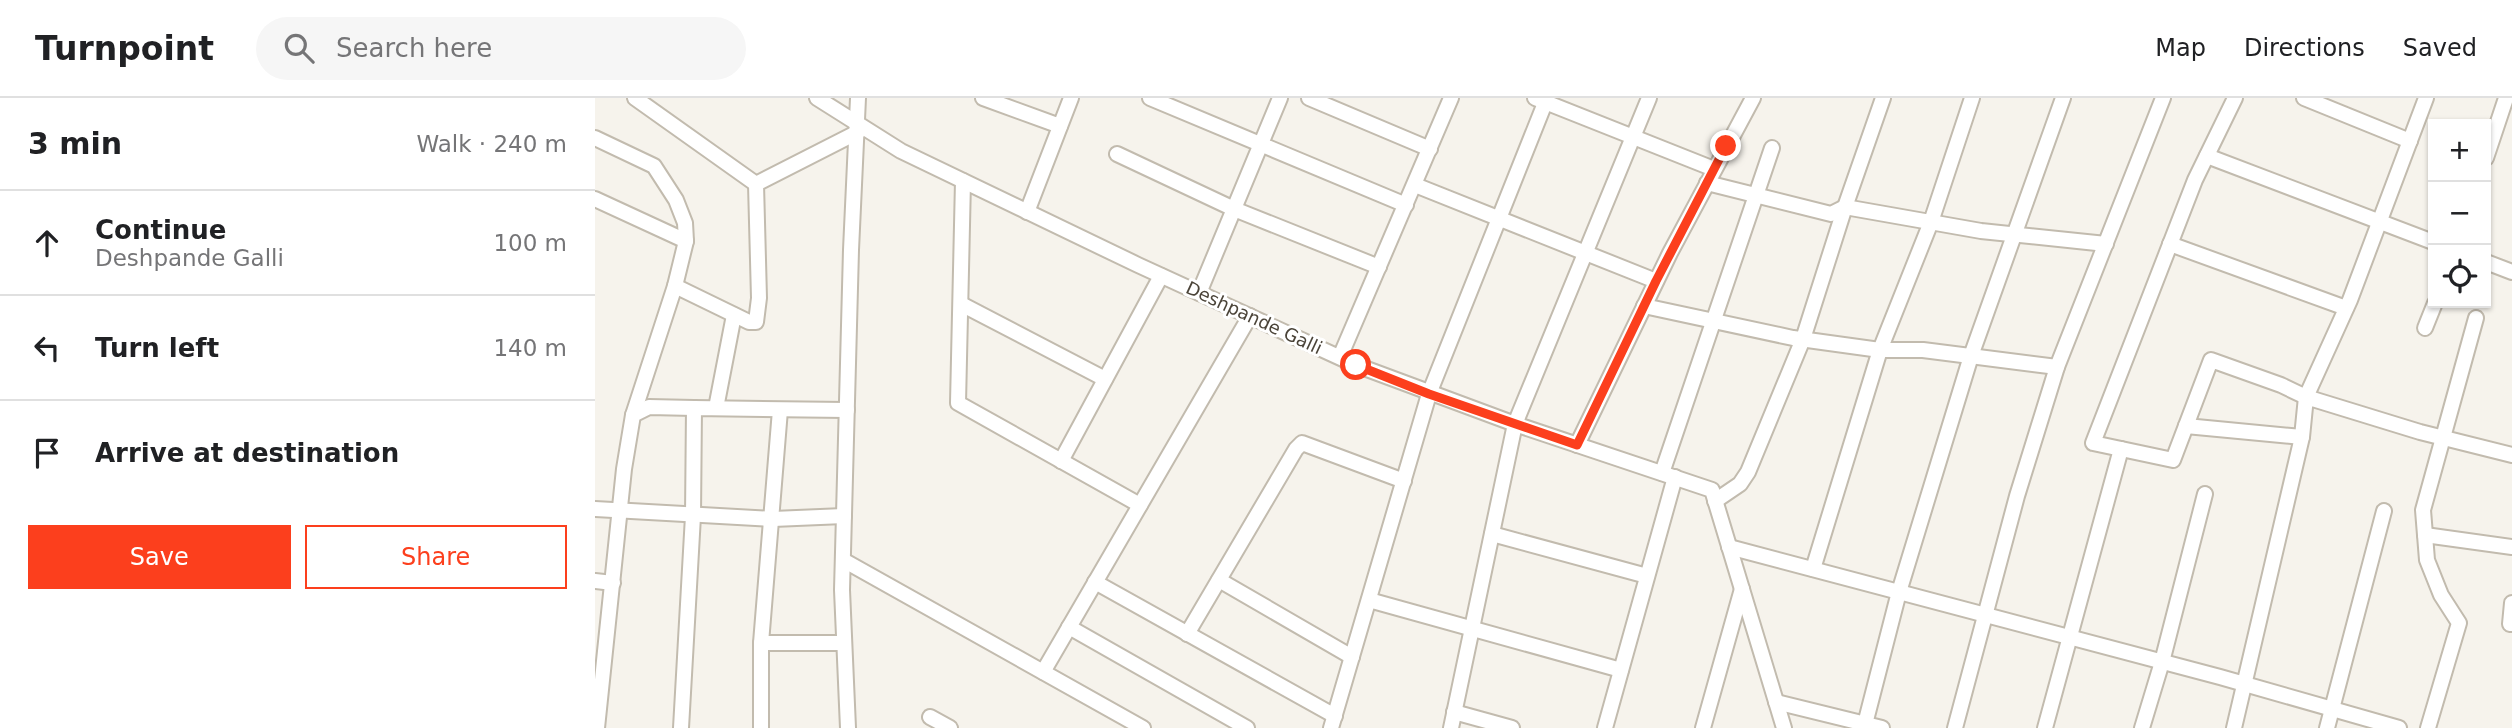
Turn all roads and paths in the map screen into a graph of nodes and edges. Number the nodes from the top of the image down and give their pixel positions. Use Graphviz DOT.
graph roads {
  1 [pos="635,98"];
  2 [pos="817,98"];
  3 [pos="858,98"];
  4 [pos="1072,98"];
  5 [pos="1150,98"];
  6 [pos="1280,98"];
  7 [pos="1309,98"];
  8 [pos="1450,98"];
  9 [pos="1649,98"];
  10 [pos="1753,98"];
  11 [pos="1883,98"];
  12 [pos="1972,98"];
  13 [pos="2063,98"];
  14 [pos="2163,98"];
  15 [pos="2235,98"];
  16 [pos="2304,98"];
  17 [pos="2426,98"];
  18 [pos="1543,99"];
  19 [pos="993,100"];
  20 [pos="2507,107"];
  21 [pos="1060,126"];
  22 [pos="858,128"];
  23 [pos="1633,136"];
  24 [pos="595,138"];
  25 [pos="2410,141"];
  26 [pos="1261,144"];
  27 [pos="2491,146"];
  28 [pos="1772,148"];
  29 [pos="1430,149"];
  30 [pos="1117,153"];
  31 [pos="2207,156"];
  32 [pos="1714,169"];
  33 [pos="964,181"];
  34 [pos="1707,183"];
  35 [pos="756,184"];
  36 [pos="1415,185"];
  37 [pos="1756,195"];
  38 [pos="595,199"];
  39 [pos="1406,205"];
  40 [pos="1845,207"];
  41 [pos="1234,209"];
  42 [pos="1027,212"];
  43 [pos="1499,220"];
  44 [pos="1931,222"];
  45 [pos="2379,222"];
  46 [pos="2014,234"];
  47 [pos="2428,240"];
  48 [pos="686,241"];
  49 [pos="2106,244"];
  50 [pos="2170,244"];
  51 [pos="1584,253"];
  52 [pos="2491,264"];
  53 [pos="1379,267"];
  54 [pos="2512,272"];
  55 [pos="1161,276"];
  56 [pos="1656,281"];
  57 [pos="675,286"];
  58 [pos="1199,293"];
  59 [pos="961,303"];
  60 [pos="1644,306"];
  61 [pos="2346,308"];
  62 [pos="2433,308"];
  63 [pos="734,315"];
  64 [pos="1250,316"];
  65 [pos="2476,318"];
  66 [pos="1713,321"];
  67 [pos="2425,328"];
  68 [pos="1803,339"];
  69 [pos="1880,350"];
  70 [pos="1971,356"];
  71 [pos="1340,358"];
  72 [pos="2057,367"];
  73 [pos="1105,380"];
  74 [pos="1429,394"];
  75 [pos="2306,397"];
  76 [pos="694,408"];
  77 [pos="716,408"];
  78 [pos="780,410"];
  79 [pos="847,410"];
  80 [pos="633,415"];
  81 [pos="1515,424"];
  82 [pos="2186,426"];
  83 [pos="2302,438"];
  84 [pos="2441,438"];
  85 [pos="1577,445"];
  86 [pos="2121,449"];
  87 [pos="2512,455"];
  88 [pos="1061,461"];
  89 [pos="1668,475"];
  90 [pos="1403,481"];
  91 [pos="2205,494"];
  92 [pos="1714,496"];
  93 [pos="1140,505"];
  94 [pos="595,509"];
  95 [pos="620,510"];
  96 [pos="2384,511"];
  97 [pos="693,516"];
  98 [pos="844,516"];
  99 [pos="773,519"];
  100 [pos="1492,534"];
  101 [pos="2425,535"];
  102 [pos="1729,547"];
  103 [pos="2512,547"];
  104 [pos="843,560"];
  105 [pos="1813,569"];
  106 [pos="1647,576"];
  107 [pos="1219,580"];
  108 [pos="595,581"];
  109 [pos="1095,582"];
  110 [pos="613,583"];
  111 [pos="1742,589"];
  112 [pos="1899,592"];
  113 [pos="1369,600"];
  114 [pos="2512,603"];
  115 [pos="1986,615"];
  116 [pos="2512,624"];
  117 [pos="1069,627"];
  118 [pos="1472,629"];
  119 [pos="1188,634"];
  120 [pos="2069,637"];
  121 [pos="761,643"];
  122 [pos="845,643"];
  123 [pos="1352,657"];
  124 [pos="2162,662"];
  125 [pos="1622,670"];
  126 [pos="599,672"];
  127 [pos="1043,672"];
  128 [pos="2246,685"];
  129 [pos="1776,702"];
  130 [pos="2333,709"];
  131 [pos="1454,712"];
  132 [pos="930,717"];
  133 [pos="1333,722"];
  134 [pos="851,726"];
  135 [pos="1864,726"];
  136 [pos="597,728"];
  137 [pos="681,728"];
  138 [pos="761,728"];
  139 [pos="950,728"];
  140 [pos="1143,728"];
  141 [pos="1247,728"];
  142 [pos="1451,728"];
  143 [pos="1512,728"];
  144 [pos="1605,728"];
  145 [pos="1703,728"];
  146 [pos="1784,728"];
  147 [pos="1882,728"];
  148 [pos="1955,728"];
  149 [pos="2046,728"];
  150 [pos="2141,728"];
  151 [pos="2234,728"];
  152 [pos="2327,728"];
  153 [pos="2399,728"];
  154 [pos="2428,728"];
  1 -- 35 [label="street"];
  2 -- 22 [label="street, Deshpande Galli"];
  3 -- 22 [label="street"];
  4 -- 21 [label="street"];
  5 -- 26 [label="street"];
  6 -- 26 [label="street"];
  7 -- 29 [label="street"];
  8 -- 29 [label="street"];
  9 -- 23 [label="street"];
  10 -- 32 [label="street"];
  11 -- 40 [label="street"];
  12 -- 44 [label="street"];
  13 -- 46 [label="street"];
  14 -- 49 [label="street"];
  15 -- 31 [label="street"];
  16 -- 25 [label="street"];
  17 -- 25 [label="street"];
  18 -- 23 [label="street"];
  18 -- 43 [label="street"];
  19 -- 21 [label="street"];
  20 -- 27 [label="street"];
  21 -- 42 [label="street"];
  22 -- 33 [label="street, Deshpande Galli"];
  22 -- 35 [label="street"];
  22 -- 79 [label="street"];
  23 -- 32 [label="street"];
  23 -- 51 [label="street"];
  24 -- 48 [label="street"];
  25 -- 45 [label="street"];
  26 -- 39 [label="street"];
  26 -- 41 [label="street"];
  28 -- 37 [label="street"];
  29 -- 36 [label="street"];
  30 -- 41 [label="street"];
  31 -- 45 [label="street"];
  31 -- 50 [label="street"];
  32 -- 34 [label="street"];
  33 -- 42 [label="street, Deshpande Galli"];
  33 -- 59 [label="street"];
  34 -- 37 [label="street"];
  34 -- 56 [label="street"];
  35 -- 63 [label="street"];
  36 -- 39 [label="street"];
  36 -- 43 [label="street"];
  37 -- 40 [label="street"];
  37 -- 66 [label="street"];
  38 -- 48 [label="street"];
  39 -- 53 [label="street"];
  40 -- 44 [label="street"];
  40 -- 68 [label="street"];
  41 -- 53 [label="street"];
  41 -- 58 [label="street"];
  42 -- 55 [label="street, Deshpande Galli"];
  43 -- 51 [label="street"];
  43 -- 74 [label="street"];
  44 -- 46 [label="street"];
  44 -- 69 [label="street"];
  45 -- 47 [label="street"];
  45 -- 61 [label="street"];
  46 -- 49 [label="street"];
  46 -- 70 [label="street"];
  48 -- 57 [label="street"];
  49 -- 72 [label="street"];
  50 -- 61 [label="street"];
  50 -- 86 [label="street"];
  51 -- 56 [label="street"];
  51 -- 81 [label="street"];
  52 -- 54 [label="street"];
  53 -- 71 [label="street"];
  55 -- 58 [label="street, Deshpande Galli"];
  55 -- 73 [label="street"];
  56 -- 60 [label="street"];
  57 -- 63 [label="street"];
  57 -- 80 [label="street"];
  58 -- 64 [label="street, Deshpande Galli"];
  59 -- 73 [label="street"];
  59 -- 88 [label="street"];
  60 -- 66 [label="street"];
  60 -- 85 [label="street"];
  61 -- 75 [label="street"];
  62 -- 67 [label="street"];
  63 -- 77 [label="street"];
  64 -- 71 [label="street, Deshpande Galli"];
  64 -- 93 [label="street"];
  65 -- 84 [label="street"];
  66 -- 68 [label="street"];
  66 -- 89 [label="street"];
  68 -- 69 [label="street"];
  68 -- 92 [label="street"];
  69 -- 70 [label="street"];
  69 -- 105 [label="street"];
  70 -- 72 [label="street"];
  70 -- 112 [label="street"];
  71 -- 74 [label="street, Deshpande Galli"];
  72 -- 115 [label="street"];
  73 -- 88 [label="street"];
  74 -- 81 [label="street, Deshpande Galli"];
  74 -- 90 [label="street"];
  75 -- 82 [label="street"];
  75 -- 83 [label="street"];
  75 -- 84 [label="street"];
  76 -- 77 [label="street"];
  76 -- 80 [label="street"];
  76 -- 97 [label="street"];
  77 -- 78 [label="street"];
  78 -- 79 [label="street"];
  78 -- 99 [label="street"];
  79 -- 98 [label="street"];
  80 -- 95 [label="street"];
  81 -- 85 [label="street, Deshpande Galli"];
  81 -- 100 [label="street"];
  82 -- 83 [label="street"];
  82 -- 86 [label="street"];
  83 -- 128 [label="street"];
  84 -- 87 [label="street"];
  84 -- 101 [label="street"];
  85 -- 89 [label="street, Deshpande Galli"];
  86 -- 120 [label="street"];
  88 -- 93 [label="street"];
  89 -- 92 [label="street, Deshpande Galli"];
  89 -- 106 [label="street"];
  90 -- 107 [label="street"];
  90 -- 113 [label="street"];
  91 -- 124 [label="street"];
  92 -- 102 [label="street"];
  93 -- 109 [label="street"];
  94 -- 95 [label="street"];
  95 -- 97 [label="street"];
  95 -- 110 [label="street"];
  96 -- 130 [label="street"];
  97 -- 99 [label="street"];
  97 -- 137 [label="street"];
  98 -- 99 [label="street"];
  98 -- 104 [label="street"];
  99 -- 121 [label="street"];
  100 -- 106 [label="street"];
  100 -- 118 [label="street"];
  101 -- 103 [label="street"];
  101 -- 154 [label="street"];
  102 -- 105 [label="street"];
  102 -- 111 [label="street"];
  104 -- 122 [label="street"];
  104 -- 127 [label="street"];
  105 -- 112 [label="street"];
  106 -- 125 [label="street"];
  107 -- 119 [label="street"];
  107 -- 123 [label="street"];
  108 -- 110 [label="street"];
  109 -- 117 [label="street"];
  109 -- 119 [label="street"];
  110 -- 126 [label="street"];
  111 -- 129 [label="street"];
  111 -- 145 [label="street"];
  112 -- 115 [label="street"];
  112 -- 135 [label="street"];
  113 -- 118 [label="street"];
  113 -- 123 [label="street"];
  114 -- 116 [label="street"];
  115 -- 120 [label="street"];
  115 -- 148 [label="street"];
  117 -- 127 [label="street"];
  117 -- 141 [label="street"];
  118 -- 125 [label="street"];
  118 -- 131 [label="street"];
  119 -- 133 [label="street"];
  120 -- 124 [label="street"];
  120 -- 149 [label="street"];
  121 -- 122 [label="street"];
  121 -- 138 [label="street"];
  122 -- 134 [label="street"];
  123 -- 133 [label="street"];
  124 -- 128 [label="street"];
  124 -- 150 [label="street"];
  125 -- 144 [label="street"];
  126 -- 136 [label="street"];
  127 -- 140 [label="street"];
  128 -- 130 [label="street"];
  128 -- 151 [label="street"];
  129 -- 135 [label="street"];
  129 -- 146 [label="street"];
  130 -- 152 [label="street"];
  130 -- 153 [label="street"];
  131 -- 142 [label="street"];
  131 -- 143 [label="street"];
  132 -- 139 [label="street"];
  135 -- 147 [label="street"];
}
